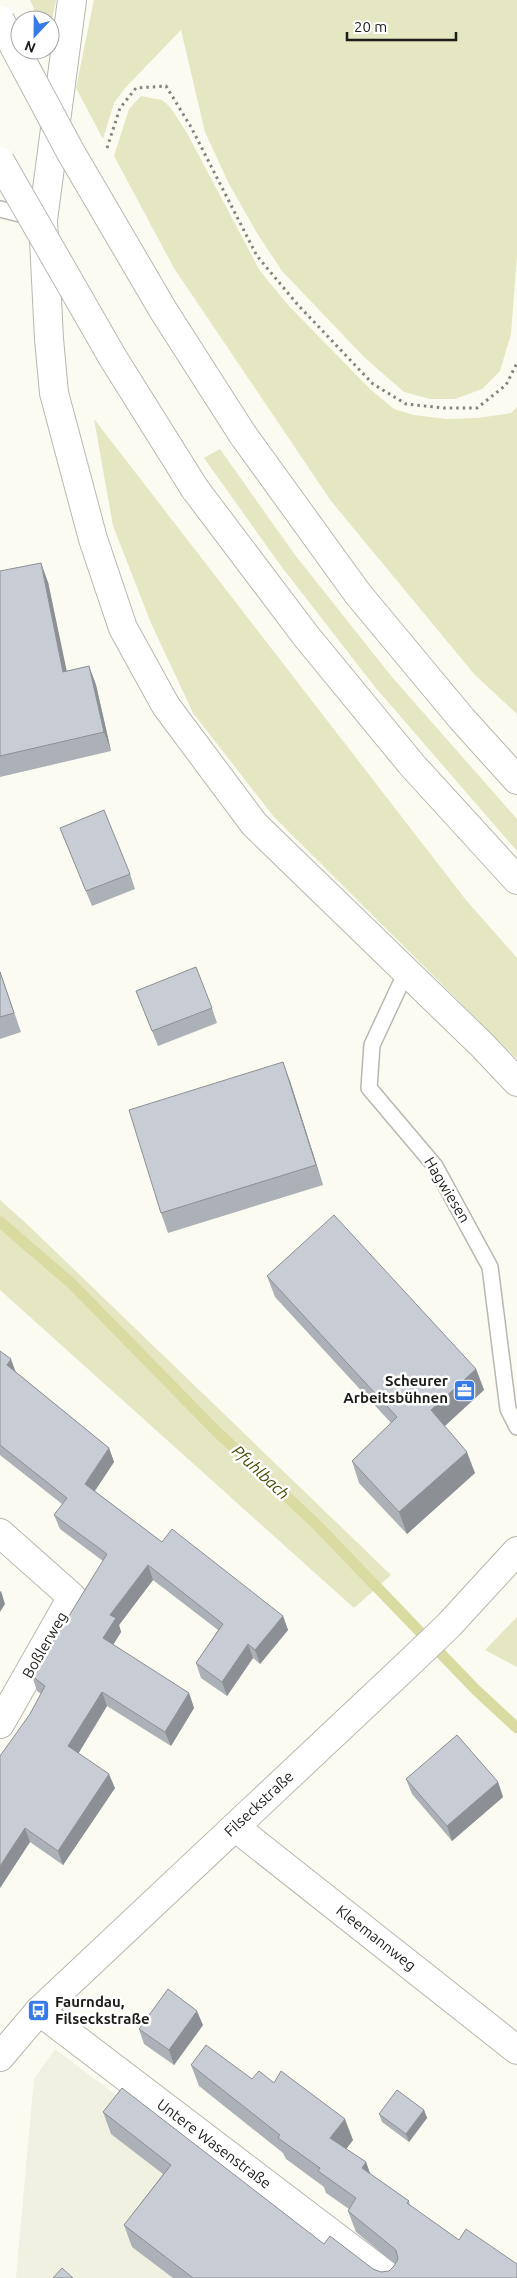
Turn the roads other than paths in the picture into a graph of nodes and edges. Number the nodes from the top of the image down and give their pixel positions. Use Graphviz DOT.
graph roads {
  1 [pos="72,0"];
  2 [pos="0,20"];
  3 [pos="0,161"];
  4 [pos="0,209"];
  5 [pos="43,220"];
  6 [pos="517,780"];
  7 [pos="517,880"];
  8 [pos="406,972"];
  9 [pos="517,1082"];
  10 [pos="517,1427"];
  11 [pos="0,1533"];
  12 [pos="517,1551"];
  13 [pos="0,1724"];
  14 [pos="235,1827"];
  15 [pos="39,2011"];
  16 [pos="517,2050"];
  17 [pos="0,2057"];
  18 [pos="390,2278"];
  1 -- 5 [label="main road"];
  2 -- 6 [label="main road, bridge"];
  3 -- 7 [label="main road, bridge"];
  4 -- 5 [label="lane"];
  5 -- 8 [label="main road"];
  8 -- 9 [label="main road"];
  8 -- 10 [label="lane, Hagwiesen"];
  11 -- 13 [label="main road, Boßlerweg"];
  12 -- 14 [label="main road, Filseckstraße"];
  14 -- 15 [label="main road, Filseckstraße"];
  14 -- 16 [label="main road, Kleemannweg"];
  15 -- 17 [label="main road, Filseckstraße"];
  15 -- 18 [label="main road, Untere Wasenstraße"];
}
